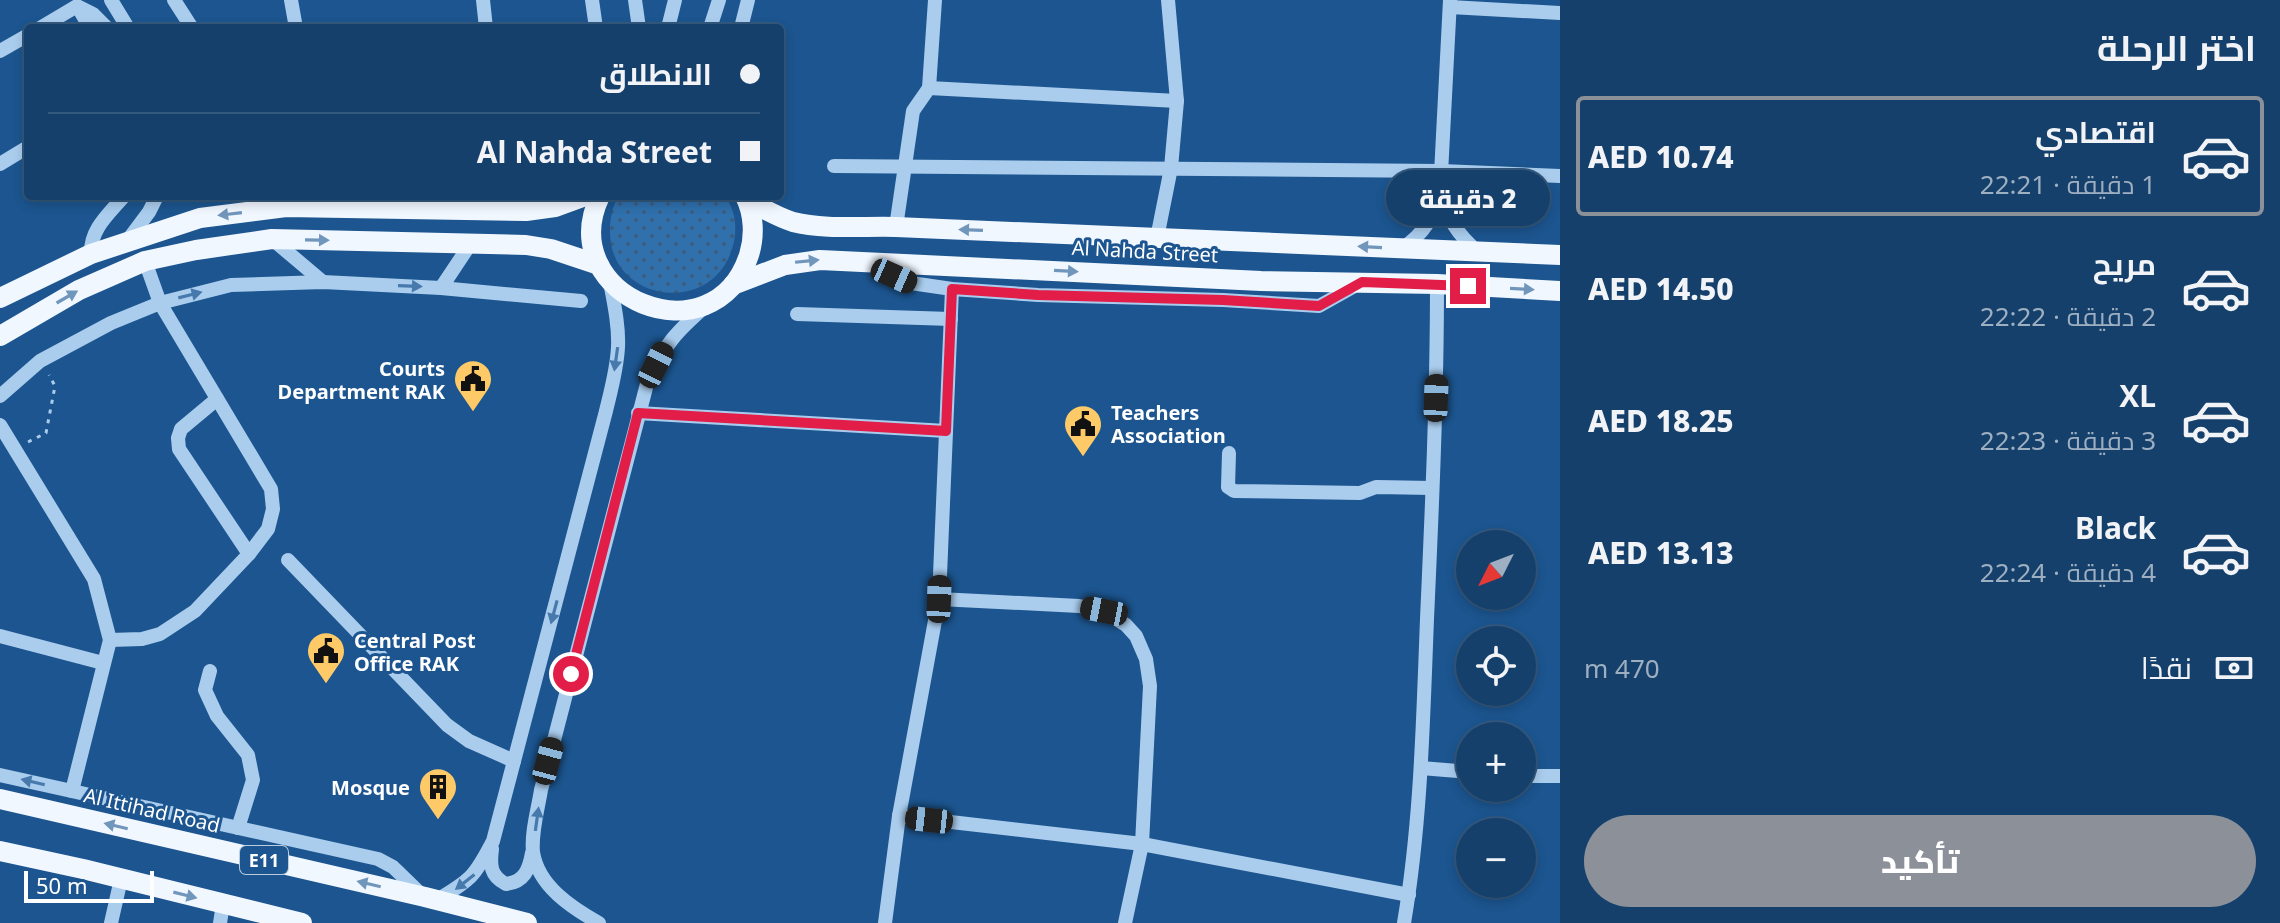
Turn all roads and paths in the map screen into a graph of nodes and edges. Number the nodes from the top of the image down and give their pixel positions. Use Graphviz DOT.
graph roads {
  1 [pos="174,0"];
  2 [pos="291,0"];
  3 [pos="483,0"];
  4 [pos="592,0"];
  5 [pos="635,0"];
  6 [pos="675,0"];
  7 [pos="719,0"];
  8 [pos="748,0"];
  9 [pos="935,0"];
  10 [pos="1168,0"];
  11 [pos="118,2"];
  12 [pos="75,3"];
  13 [pos="1450,4"];
  14 [pos="1560,13"];
  15 [pos="46,24"];
  16 [pos="88,24"];
  17 [pos="103,24"];
  18 [pos="126,24"];
  19 [pos="189,24"];
  20 [pos="295,24"];
  21 [pos="486,24"];
  22 [pos="595,24"];
  23 [pos="638,24"];
  24 [pos="669,24"];
  25 [pos="711,24"];
  26 [pos="742,24"];
  27 [pos="24,37"];
  28 [pos="0,51"];
  29 [pos="929,88"];
  30 [pos="1177,101"];
  31 [pos="24,149"];
  32 [pos="0,164"];
  33 [pos="906,165"];
  34 [pos="834,166"];
  35 [pos="1171,168"];
  36 [pos="1442,171"];
  37 [pos="1560,176"];
  38 [pos="1440,193"];
  39 [pos="121,200"];
  40 [pos="155,200"];
  41 [pos="271,200"];
  42 [pos="574,200"];
  43 [pos="598,200"];
  44 [pos="747,200"];
  45 [pos="749,200"];
  46 [pos="482,203"];
  47 [pos="286,207"];
  48 [pos="896,227"];
  49 [pos="1157,238"];
  50 [pos="272,239"];
  51 [pos="128,240"];
  52 [pos="471,243"];
  53 [pos="1403,248"];
  54 [pos="1478,252"];
  55 [pos="91,254"];
  56 [pos="1560,255"];
  57 [pos="145,261"];
  58 [pos="868,261"];
  59 [pos="605,274"];
  60 [pos="323,282"];
  61 [pos="1362,282"];
  62 [pos="1437,284"];
  63 [pos="733,285"];
  64 [pos="441,288"];
  65 [pos="952,289"];
  66 [pos="1560,291"];
  67 [pos="0,298"];
  68 [pos="581,301"];
  69 [pos="160,303"];
  70 [pos="710,303"];
  71 [pos="797,314"];
  72 [pos="951,319"];
  73 [pos="0,336"];
  74 [pos="40,361"];
  75 [pos="0,396"];
  76 [pos="217,399"];
  77 [pos="638,413"];
  78 [pos="0,425"];
  79 [pos="946,431"];
  80 [pos="15,450"];
  81 [pos="1229,453"];
  82 [pos="0,459"];
  83 [pos="1432,488"];
  84 [pos="249,554"];
  85 [pos="288,560"];
  86 [pos="939,599"];
  87 [pos="0,636"];
  88 [pos="110,640"];
  89 [pos="103,663"];
  90 [pos="210,671"];
  91 [pos="514,761"];
  92 [pos="1421,768"];
  93 [pos="1456,771"];
  94 [pos="0,775"];
  95 [pos="1536,776"];
  96 [pos="1560,776"];
  97 [pos="72,791"];
  98 [pos="0,799"];
  99 [pos="899,816"];
  100 [pos="238,828"];
  101 [pos="493,841"];
  102 [pos="1142,844"];
  103 [pos="533,850"];
  104 [pos="0,851"];
  105 [pos="121,879"];
  106 [pos="1409,895"];
  107 [pos="431,899"];
  108 [pos="222,914"];
  109 [pos="111,923"];
  110 [pos="302,923"];
  111 [pos="527,923"];
  112 [pos="599,923"];
  113 [pos="885,923"];
  114 [pos="1125,923"];
  115 [pos="1404,923"];
  1 -- 19 [label="street"];
  2 -- 20 [label="street"];
  3 -- 21 [label="street"];
  4 -- 22 [label="street"];
  5 -- 23 [label="street"];
  6 -- 24 [label="street"];
  7 -- 25 [label="street"];
  8 -- 26 [label="street"];
  9 -- 29 [label="street"];
  10 -- 30 [label="street"];
  11 -- 18 [label="street"];
  12 -- 15 [label="street"];
  12 -- 16 [label="street"];
  12 -- 17 [label="street"];
  13 -- 14 [label="street"];
  13 -- 36 [label="street"];
  27 -- 28 [label="street"];
  29 -- 30 [label="street"];
  29 -- 33 [label="street"];
  30 -- 35 [label="street"];
  31 -- 32 [label="street"];
  33 -- 34 [label="street"];
  33 -- 35 [label="street"];
  33 -- 48 [label="street"];
  35 -- 36 [label="street"];
  35 -- 49 [label="street"];
  36 -- 37 [label="street"];
  36 -- 38 [label="street"];
  38 -- 53 [label="street"];
  38 -- 54 [label="street"];
  39 -- 55 [label="street"];
  40 -- 51 [label="street"];
  41 -- 47 [label="street"];
  42 -- 46 [label="main road"];
  43 -- 59 [label="main road"];
  44 -- 63 [label="main road"];
  45 -- 48 [label="main road, Al Nahda Street"];
  46 -- 47 [label="main road"];
  47 -- 51 [label="main road, one-way"];
  49 -- 48 [label="main road, Al Nahda Street, one-way"];
  53 -- 49 [label="main road, Al Nahda Street, one-way"];
  50 -- 52 [label="main road, one-way"];
  50 -- 57 [label="main road"];
  50 -- 60 [label="street"];
  51 -- 55 [label="main road"];
  52 -- 59 [label="main road"];
  52 -- 64 [label="street"];
  53 -- 54 [label="main road, Al Nahda Street"];
  54 -- 56 [label="main road, Al Nahda Street"];
  55 -- 67 [label="main road"];
  57 -- 69 [label="street"];
  73 -- 57 [label="main road, one-way"];
  58 -- 61 [label="main road, Al Nahda Street, one-way"];
  63 -- 58 [label="main road, Al Nahda Street, one-way"];
  58 -- 65 [label="street"];
  59 -- 70 [label="main road"];
  59 -- 91 [label="street, one-way"];
  60 -- 64 [label="street, one-way"];
  69 -- 60 [label="street, one-way"];
  61 -- 62 [label="main road, Al Nahda Street"];
  61 -- 65 [label="street"];
  62 -- 66 [label="main road, Al Nahda Street, one-way"];
  62 -- 83 [label="street"];
  63 -- 70 [label="main road"];
  64 -- 68 [label="street"];
  65 -- 72 [label="street"];
  69 -- 74 [label="street"];
  69 -- 76 [label="street"];
  70 -- 77 [label="street"];
  71 -- 72 [label="street"];
  72 -- 79 [label="street"];
  74 -- 75 [label="street"];
  74 -- 80 [label="path"];
  76 -- 84 [label="street"];
  76 -- 84 [label="street"];
  77 -- 79 [label="street"];
  103 -- 77 [label="street, one-way"];
  78 -- 80 [label="street"];
  79 -- 86 [label="street"];
  80 -- 82 [label="street"];
  80 -- 88 [label="street"];
  81 -- 83 [label="street"];
  83 -- 92 [label="street"];
  84 -- 88 [label="street"];
  85 -- 91 [label="street"];
  86 -- 99 [label="street"];
  86 -- 102 [label="street"];
  87 -- 89 [label="street"];
  88 -- 89 [label="street"];
  89 -- 97 [label="street"];
  90 -- 100 [label="street"];
  91 -- 101 [label="street"];
  92 -- 93 [label="street"];
  92 -- 106 [label="street"];
  97 -- 94 [label="street, one-way"];
  95 -- 96 [label="street"];
  97 -- 100 [label="street"];
  107 -- 98 [label="main road, Al Ittihad Road / E11, one-way"];
  99 -- 102 [label="street"];
  99 -- 113 [label="street"];
  100 -- 107 [label="street"];
  101 -- 103 [label="street"];
  101 -- 107 [label="street, one-way"];
  102 -- 106 [label="street"];
  102 -- 114 [label="street"];
  103 -- 112 [label="street"];
  104 -- 105 [label="main road"];
  105 -- 108 [label="main road, one-way"];
  105 -- 109 [label="street"];
  106 -- 115 [label="street"];
  107 -- 111 [label="main road, Al Ittihad Road / E11"];
  108 -- 110 [label="main road"];
}
